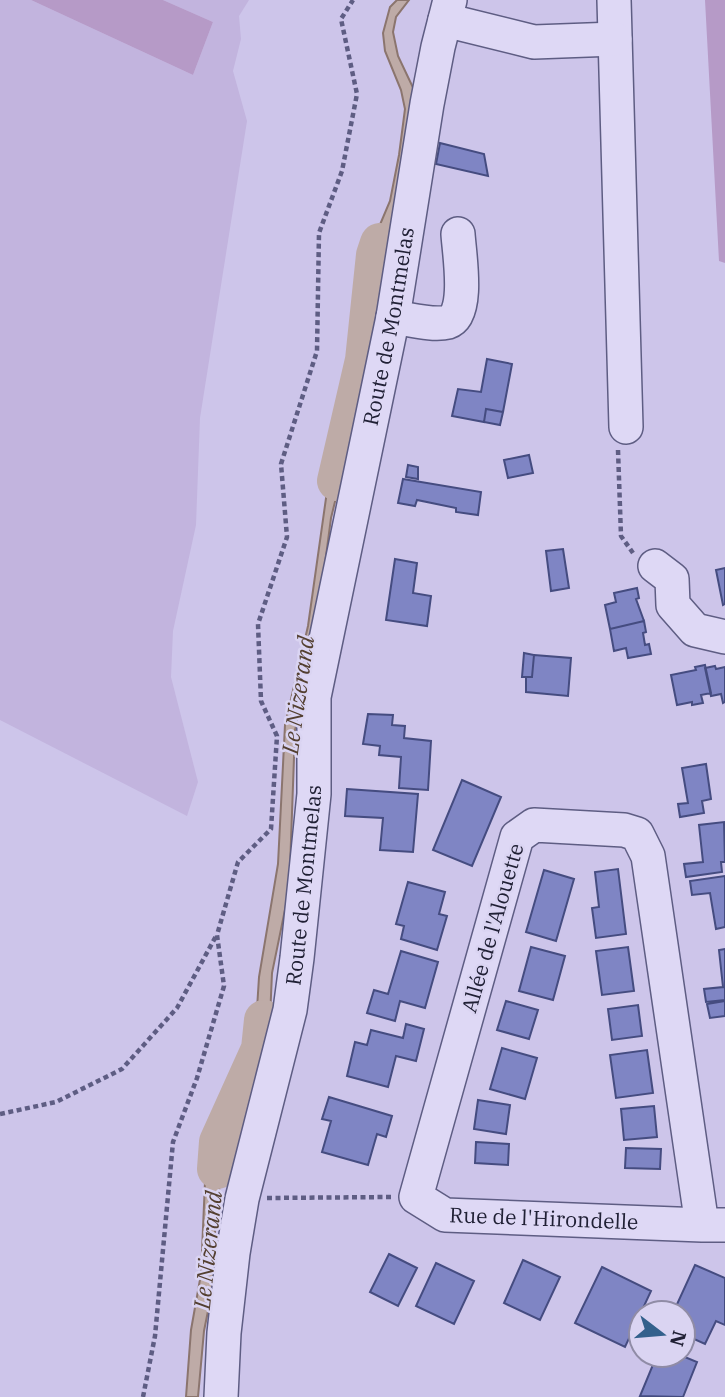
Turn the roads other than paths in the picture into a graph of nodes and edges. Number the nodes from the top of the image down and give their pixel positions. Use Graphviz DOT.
graph roads {
  1 [pos="614,0"];
  2 [pos="447,10"];
  3 [pos="615,39"];
  4 [pos="458,234"];
  5 [pos="393,317"];
  6 [pos="626,427"];
  7 [pos="655,566"];
  8 [pos="725,637"];
  9 [pos="416,1196"];
  10 [pos="714,1225"];
  11 [pos="220,1397"];
  1 -- 3 [label="street"];
  2 -- 3 [label="street"];
  2 -- 5 [label="street, Route de Montmelas"];
  3 -- 6 [label="street"];
  4 -- 5 [label="street"];
  5 -- 11 [label="street, Route de Montmelas"];
  7 -- 8 [label="street"];
  9 -- 10 [label="street, Rue de l'Hirondelle"];
  9 -- 10 [label="street, Allée de l'Alouette"];
}
